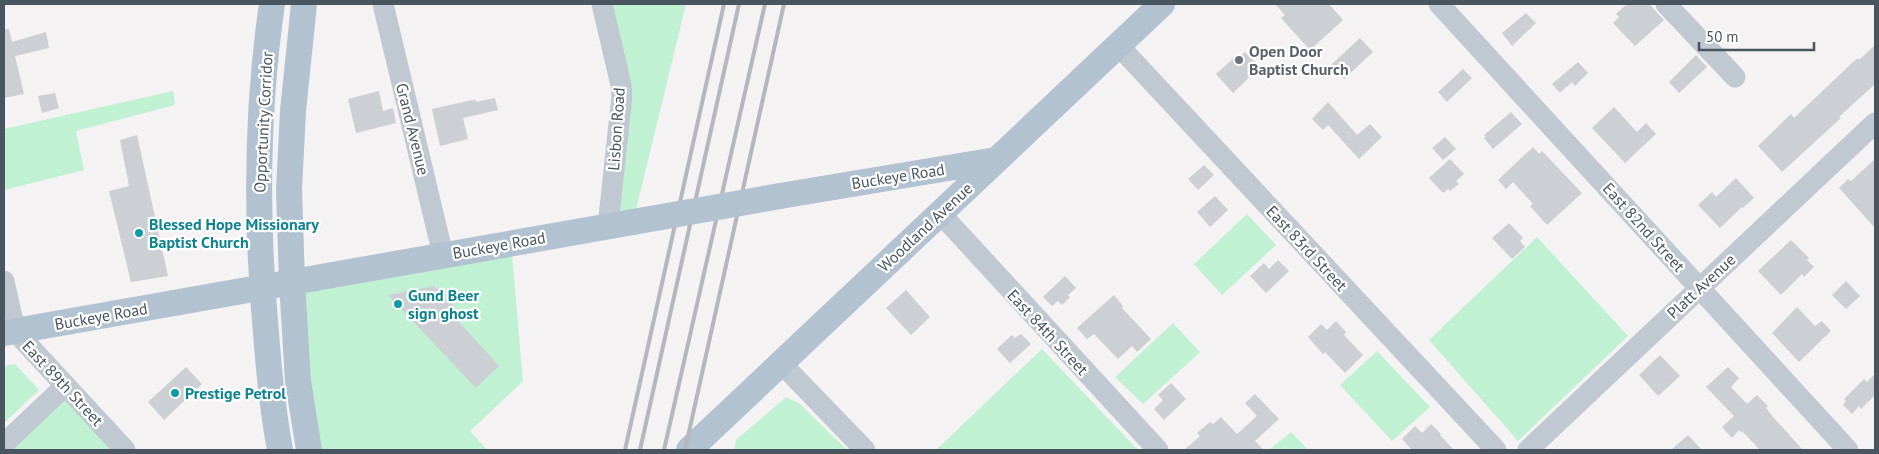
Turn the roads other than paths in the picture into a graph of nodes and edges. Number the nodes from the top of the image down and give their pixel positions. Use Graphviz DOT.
graph roads {
  1 [pos="272,4"];
  2 [pos="304,4"];
  3 [pos="383,4"];
  4 [pos="602,4"];
  5 [pos="1162,4"];
  6 [pos="1439,4"];
  7 [pos="1666,4"];
  8 [pos="1118,46"];
  9 [pos="1735,77"];
  10 [pos="1875,123"];
  11 [pos="996,160"];
  12 [pos="940,213"];
  13 [pos="608,226"];
  14 [pos="444,255"];
  15 [pos="4,281"];
  16 [pos="292,282"];
  17 [pos="261,287"];
  18 [pos="1700,288"];
  19 [pos="9,332"];
  20 [pos="781,363"];
  21 [pos="65,386"];
  22 [pos="4,444"];
  23 [pos="125,450"];
  24 [pos="280,450"];
  25 [pos="309,450"];
  26 [pos="689,450"];
  27 [pos="865,450"];
  28 [pos="1158,450"];
  29 [pos="1496,450"];
  30 [pos="1528,450"];
  31 [pos="1848,450"];
  1 -- 17 [label="main road, Opportunity Corridor"];
  2 -- 16 [label="main road, Opportunity Corridor"];
  3 -- 14 [label="street, Grand Avenue"];
  4 -- 13 [label="street, Lisbon Road"];
  5 -- 8 [label="main road, Woodland Avenue"];
  6 -- 18 [label="street, East 82nd Street"];
  7 -- 9 [label="street"];
  8 -- 11 [label="main road, Woodland Avenue"];
  8 -- 29 [label="street, East 83rd Street"];
  10 -- 18 [label="street, Platt Avenue"];
  11 -- 12 [label="main road, Woodland Avenue"];
  11 -- 13 [label="main road, Buckeye Road, bridge"];
  12 -- 20 [label="main road, Woodland Avenue"];
  12 -- 28 [label="street, East 84th Street"];
  13 -- 14 [label="main road, Buckeye Road"];
  14 -- 16 [label="main road, Buckeye Road"];
  15 -- 19 [label="street, East 89th Street"];
  16 -- 17 [label="main road, Buckeye Road"];
  16 -- 25 [label="main road, Opportunity Corridor"];
  17 -- 19 [label="main road, Buckeye Road"];
  17 -- 24 [label="main road, Opportunity Corridor"];
  18 -- 30 [label="street, Platt Avenue"];
  18 -- 31 [label="street, East 82nd Street"];
  19 -- 21 [label="street, East 89th Street"];
  20 -- 26 [label="main road, Woodland Avenue"];
  20 -- 27 [label="street"];
  21 -- 22 [label="street"];
  21 -- 23 [label="street, East 89th Street"];
}
